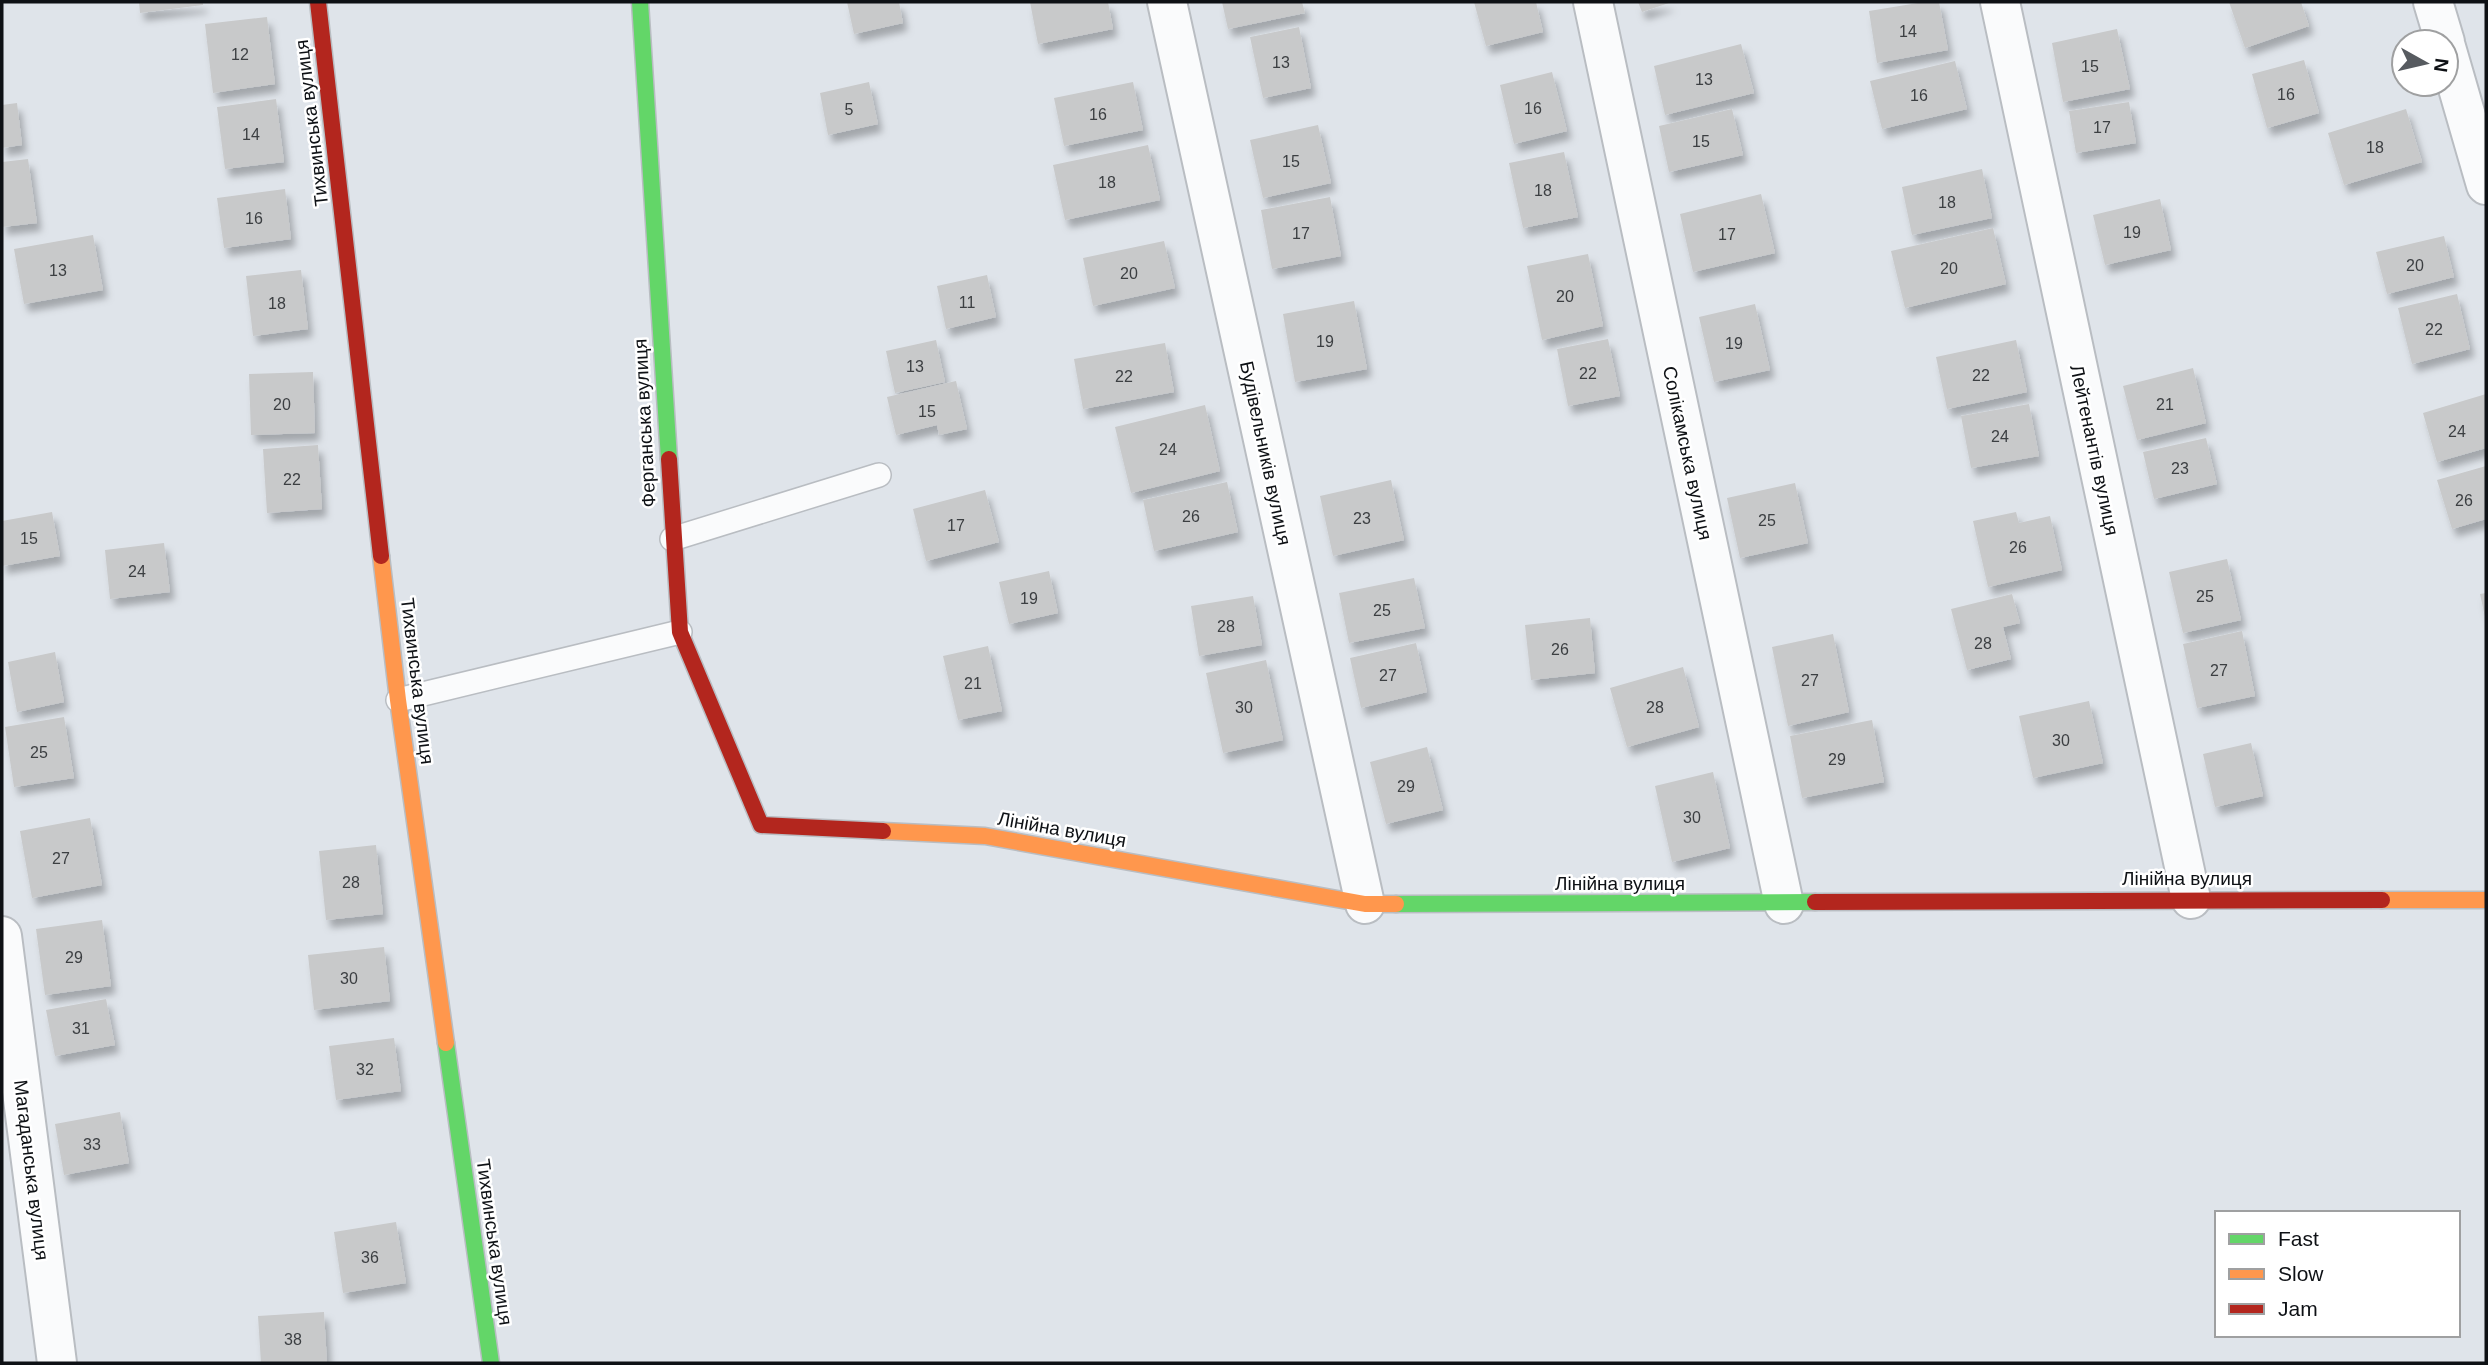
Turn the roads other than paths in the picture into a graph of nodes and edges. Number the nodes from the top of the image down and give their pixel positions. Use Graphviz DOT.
graph roads {
  1 [pos="318,2"];
  2 [pos="640,2"];
  3 [pos="1167,2"];
  4 [pos="1593,2"];
  5 [pos="2000,2"];
  6 [pos="2433,2"];
  7 [pos="2440,28"];
  8 [pos="2460,95"];
  9 [pos="2486,184"];
  10 [pos="879,475"];
  11 [pos="672,538"];
  12 [pos="680,632"];
  13 [pos="398,700"];
  14 [pos="761,825"];
  15 [pos="2191,899"];
  16 [pos="2486,900"];
  17 [pos="1365,904"];
  18 [pos="1784,904"];
  19 [pos="2,936"];
  20 [pos="57,1363"];
  21 [pos="491,1363"];
  1 -- 13 [label="street, Тихвинська вулиця"];
  2 -- 11 [label="street, Ферганська вулиця"];
  3 -- 17 [label="street, Будівельників вулиця"];
  4 -- 18 [label="street, Солікамська вулиця"];
  5 -- 15 [label="street, Лейтенантів вулиця"];
  6 -- 7 [label="street"];
  8 -- 9 [label="street"];
  10 -- 11 [label="lane"];
  11 -- 12 [label="street, Ферганська вулиця"];
  12 -- 13 [label="lane"];
  12 -- 14 [label="street, Ферганська вулиця"];
  13 -- 21 [label="street, Тихвинська вулиця"];
  14 -- 17 [label="street, Лінійна вулиця"];
  15 -- 16 [label="street, Лінійна вулиця"];
  15 -- 18 [label="street, Лінійна вулиця"];
  17 -- 18 [label="street, Лінійна вулиця"];
  19 -- 20 [label="street, Магаданська вулиця"];
}
